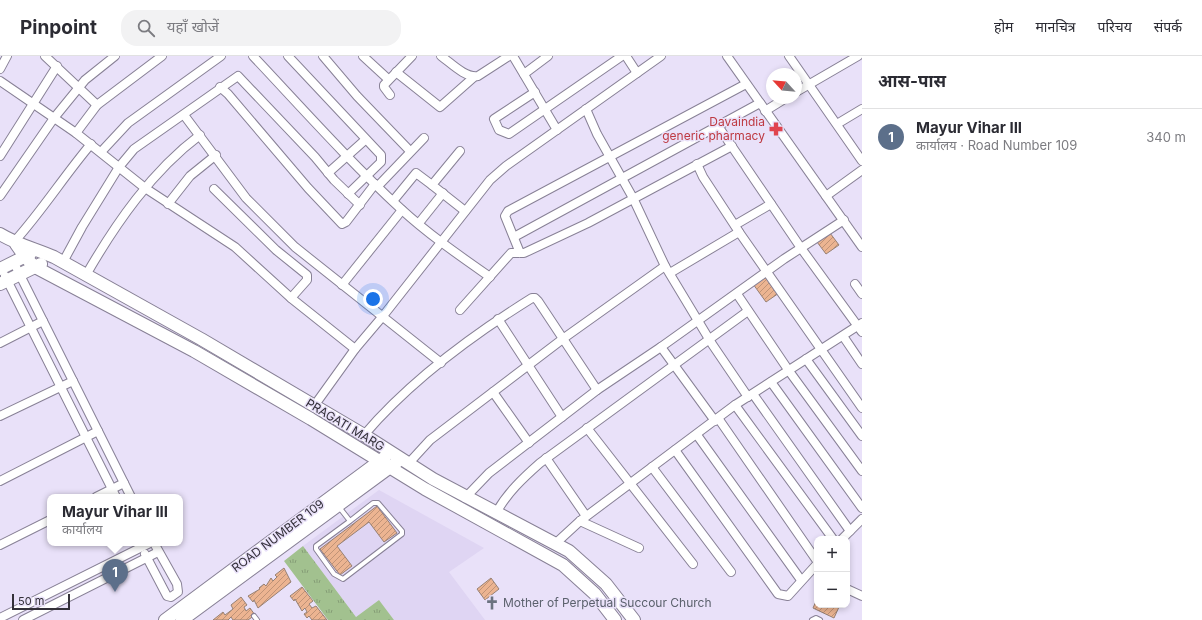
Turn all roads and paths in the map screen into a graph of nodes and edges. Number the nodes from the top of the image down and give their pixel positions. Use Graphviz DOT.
graph roads {
  1 [pos="7,56"];
  2 [pos="115,56"];
  3 [pos="162,56"];
  4 [pos="221,56"];
  5 [pos="253,56"];
  6 [pos="288,56"];
  7 [pos="323,56"];
  8 [pos="363,56"];
  9 [pos="412,56"];
  10 [pos="441,56"];
  11 [pos="509,56"];
  12 [pos="513,56"];
  13 [pos="548,56"];
  14 [pos="622,56"];
  15 [pos="626,56"];
  16 [pos="661,56"];
  17 [pos="727,56"];
  18 [pos="789,56"];
  19 [pos="50,57"];
  20 [pos="852,57"];
  21 [pos="57,66"];
  22 [pos="0,69"];
  23 [pos="396,72"];
  24 [pos="524,74"];
  25 [pos="637,74"];
  26 [pos="474,77"];
  27 [pos="388,79"];
  28 [pos="0,81"];
  29 [pos="746,84"];
  30 [pos="808,84"];
  31 [pos="220,87"];
  32 [pos="79,88"];
  33 [pos="802,88"];
  34 [pos="535,92"];
  35 [pos="390,95"];
  36 [pos="760,103"];
  37 [pos="33,104"];
  38 [pos="776,104"];
  39 [pos="97,105"];
  40 [pos="545,108"];
  41 [pos="586,109"];
  42 [pos="862,109"];
  43 [pos="765,111"];
  44 [pos="184,114"];
  45 [pos="54,118"];
  46 [pos="837,124"];
  47 [pos="718,126"];
  48 [pos="557,130"];
  49 [pos="76,133"];
  50 [pos="200,135"];
  51 [pos="424,138"];
  52 [pos="365,140"];
  53 [pos="91,144"];
  54 [pos="732,146"];
  55 [pos="410,151"];
  56 [pos="460,151"];
  57 [pos="101,152"];
  58 [pos="216,155"];
  59 [pos="0,156"];
  60 [pos="346,156"];
  61 [pos="609,156"];
  62 [pos="862,161"];
  63 [pos="697,164"];
  64 [pos="119,167"];
  65 [pos="862,170"];
  66 [pos="328,174"];
  67 [pos="367,175"];
  68 [pos="622,177"];
  69 [pos="376,185"];
  70 [pos="432,185"];
  71 [pos="145,188"];
  72 [pos="214,189"];
  73 [pos="443,193"];
  74 [pos="348,194"];
  75 [pos="0,196"];
  76 [pos="826,196"];
  77 [pos="633,198"];
  78 [pos="393,201"];
  79 [pos="168,204"];
  80 [pos="771,204"];
  81 [pos="360,205"];
  82 [pos="402,210"];
  83 [pos="465,211"];
  84 [pos="844,220"];
  85 [pos="419,223"];
  86 [pos="737,229"];
  87 [pos="0,234"];
  88 [pos="514,237"];
  89 [pos="441,242"];
  90 [pos="15,243"];
  91 [pos="862,247"];
  92 [pos="801,248"];
  93 [pos="39,250"];
  94 [pos="520,253"];
  95 [pos="25,257"];
  96 [pos="59,260"];
  97 [pos="14,263"];
  98 [pos="35,266"];
  99 [pos="0,269"];
  100 [pos="667,269"];
  101 [pos="766,272"];
  102 [pos="20,274"];
  103 [pos="86,275"];
  104 [pos="490,277"];
  105 [pos="3,282"];
  106 [pos="855,284"];
  107 [pos="342,285"];
  108 [pos="736,294"];
  109 [pos="862,294"];
  110 [pos="291,298"];
  111 [pos="460,310"];
  112 [pos="748,311"];
  113 [pos="383,316"];
  114 [pos="498,319"];
  115 [pos="697,320"];
  116 [pos="43,321"];
  117 [pos="30,327"];
  118 [pos="860,327"];
  119 [pos="843,336"];
  120 [pos="564,338"];
  121 [pos="709,338"];
  122 [pos="0,343"];
  123 [pos="661,347"];
  124 [pos="355,349"];
  125 [pos="822,350"];
  126 [pos="806,359"];
  127 [pos="441,363"];
  128 [pos="673,364"];
  129 [pos="862,364"];
  130 [pos="528,365"];
  131 [pos="789,371"];
  132 [pos="73,381"];
  133 [pos="771,382"];
  134 [pos="60,387"];
  135 [pos="597,390"];
  136 [pos="493,392"];
  137 [pos="750,395"];
  138 [pos="735,405"];
  139 [pos="314,406"];
  140 [pos="862,408"];
  141 [pos="0,416"];
  142 [pos="562,417"];
  143 [pos="716,419"];
  144 [pos="587,428"];
  145 [pos="98,431"];
  146 [pos="364,435"];
  147 [pos="697,435"];
  148 [pos="862,436"];
  149 [pos="86,438"];
  150 [pos="529,443"];
  151 [pos="675,450"];
  152 [pos="400,458"];
  153 [pos="546,458"];
  154 [pos="385,463"];
  155 [pos="652,467"];
  156 [pos="862,471"];
  157 [pos="0,481"];
  158 [pos="124,483"];
  159 [pos="631,484"];
  160 [pos="112,489"];
  161 [pos="102,494"];
  162 [pos="114,494"];
  163 [pos="130,494"];
  164 [pos="465,498"];
  165 [pos="338,506"];
  166 [pos="862,508"];
  167 [pos="496,513"];
  168 [pos="583,519"];
  169 [pos="862,519"];
  170 [pos="350,521"];
  171 [pos="47,522"];
  172 [pos="850,531"];
  173 [pos="831,536"];
  174 [pos="845,536"];
  175 [pos="555,544"];
  176 [pos="0,545"];
  177 [pos="138,546"];
  178 [pos="141,546"];
  179 [pos="155,546"];
  180 [pos="639,548"];
  181 [pos="158,552"];
  182 [pos="147,558"];
  183 [pos="814,558"];
  184 [pos="693,564"];
  185 [pos="814,565"];
  186 [pos="732,572"];
  187 [pos="808,572"];
  188 [pos="814,575"];
  189 [pos="801,580"];
  190 [pos="850,590"];
  191 [pos="862,596"];
  192 [pos="0,618"];
  193 [pos="23,620"];
  194 [pos="165,620"];
  195 [pos="182,620"];
  196 [pos="615,620"];
  197 [pos="634,620"];
  198 [pos="812,620"];
  199 [pos="820,620"];
  1 -- 22 [label="street"];
  2 -- 32 [label="street"];
  3 -- 39 [label="street"];
  4 -- 57 [label="street"];
  5 -- 60 [label="street"];
  6 -- 52 [label="street"];
  7 -- 55 [label="street"];
  8 -- 27 [label="street"];
  9 -- 23 [label="street"];
  10 -- 26 [label="street"];
  11 -- 26 [label="street"];
  12 -- 24 [label="street"];
  13 -- 24 [label="street"];
  14 -- 40 [label="street"];
  15 -- 25 [label="street"];
  16 -- 25 [label="street"];
  17 -- 29 [label="street"];
  18 -- 30 [label="street"];
  19 -- 21 [label="street"];
  20 -- 30 [label="street"];
  21 -- 32 [label="street"];
  21 -- 37 [label="street"];
  23 -- 26 [label="street"];
  23 -- 27 [label="street"];
  24 -- 34 [label="street"];
  25 -- 41 [label="street"];
  27 -- 35 [label="street"];
  28 -- 37 [label="street"];
  29 -- 36 [label="street"];
  29 -- 61 [label="street"];
  30 -- 33 [label="street"];
  30 -- 46 [label="street"];
  31 -- 44 [label="street"];
  31 -- 66 [label="street"];
  31 -- 81 [label="street"];
  32 -- 39 [label="street"];
  32 -- 45 [label="street"];
  34 -- 40 [label="street"];
  34 -- 40 [label="street"];
  36 -- 43 [label="street"];
  36 -- 47 [label="street"];
  37 -- 45 [label="street"];
  37 -- 59 [label="street"];
  38 -- 43 [label="street"];
  39 -- 49 [label="street"];
  40 -- 48 [label="street"];
  41 -- 48 [label="street"];
  41 -- 61 [label="street"];
  42 -- 46 [label="street"];
  43 -- 76 [label="street"];
  44 -- 50 [label="street"];
  44 -- 64 [label="street"];
  45 -- 49 [label="street"];
  45 -- 75 [label="street"];
  46 -- 62 [label="street"];
  47 -- 54 [label="street"];
  47 -- 68 [label="street"];
  48 -- 83 [label="street"];
  49 -- 53 [label="street"];
  50 -- 58 [label="street"];
  50 -- 71 [label="street"];
  51 -- 55 [label="street"];
  52 -- 60 [label="street"];
  52 -- 67 [label="street"];
  53 -- 57 [label="street"];
  53 -- 90 [label="street"];
  54 -- 63 [label="street"];
  54 -- 80 [label="street"];
  55 -- 69 [label="street"];
  56 -- 70 [label="street"];
  57 -- 64 [label="street"];
  58 -- 79 [label="street"];
  58 -- 107 [label="street"];
  60 -- 66 [label="street"];
  60 -- 67 [label="street"];
  61 -- 68 [label="street"];
  61 -- 88 [label="street"];
  63 -- 77 [label="street"];
  63 -- 86 [label="street"];
  64 -- 71 [label="street"];
  64 -- 96 [label="street"];
  65 -- 76 [label="street"];
  66 -- 74 [label="street"];
  67 -- 69 [label="street"];
  67 -- 74 [label="street"];
  68 -- 77 [label="street"];
  68 -- 88 [label="street"];
  69 -- 78 [label="street"];
  69 -- 81 [label="street"];
  70 -- 73 [label="street"];
  70 -- 78 [label="street"];
  71 -- 79 [label="street"];
  71 -- 103 [label="street"];
  72 -- 110 [label="street"];
  73 -- 83 [label="street"];
  73 -- 85 [label="street"];
  74 -- 81 [label="street"];
  76 -- 84 [label="street"];
  77 -- 94 [label="street"];
  77 -- 100 [label="street"];
  78 -- 82 [label="street"];
  79 -- 110 [label="street"];
  80 -- 86 [label="street"];
  80 -- 92 [label="street"];
  82 -- 85 [label="street"];
  82 -- 107 [label="street"];
  83 -- 89 [label="street"];
  84 -- 91 [label="street"];
  84 -- 92 [label="street"];
  85 -- 89 [label="street"];
  86 -- 100 [label="street"];
  86 -- 101 [label="street"];
  87 -- 90 [label="main road"];
  88 -- 94 [label="street"];
  89 -- 104 [label="street"];
  89 -- 113 [label="street"];
  90 -- 93 [label="main road, PRAGATI MARG"];
  90 -- 95 [label="main road, PRAGATI MARG"];
  92 -- 101 [label="street"];
  92 -- 118 [label="street"];
  93 -- 95 [label="main road"];
  93 -- 96 [label="main road, PRAGATI MARG"];
  94 -- 104 [label="street"];
  95 -- 97 [label="main road"];
  95 -- 98 [label="main road, PRAGATI MARG"];
  96 -- 98 [label="main road"];
  96 -- 103 [label="main road, PRAGATI MARG"];
  97 -- 99 [label="main road"];
  97 -- 102 [label="street"];
  98 -- 102 [label="main road"];
  98 -- 154 [label="main road, PRAGATI MARG"];
  99 -- 105 [label="street"];
  100 -- 115 [label="street"];
  100 -- 120 [label="street"];
  101 -- 108 [label="street"];
  101 -- 125 [label="street"];
  102 -- 105 [label="main road"];
  102 -- 116 [label="street"];
  103 -- 139 [label="main road, PRAGATI MARG"];
  104 -- 111 [label="street"];
  105 -- 117 [label="street"];
  106 -- 109 [label="street"];
  107 -- 113 [label="street"];
  108 -- 112 [label="street"];
  108 -- 115 [label="street"];
  110 -- 124 [label="street"];
  112 -- 121 [label="street"];
  112 -- 131 [label="street"];
  113 -- 124 [label="street"];
  113 -- 127 [label="street"];
  114 -- 120 [label="street"];
  114 -- 127 [label="street"];
  114 -- 130 [label="street"];
  115 -- 121 [label="street"];
  115 -- 123 [label="street"];
  116 -- 117 [label="street"];
  116 -- 132 [label="street"];
  117 -- 122 [label="street"];
  117 -- 134 [label="street"];
  118 -- 119 [label="street"];
  119 -- 125 [label="street"];
  119 -- 129 [label="street"];
  120 -- 130 [label="street"];
  120 -- 135 [label="street"];
  121 -- 128 [label="street"];
  121 -- 137 [label="street"];
  123 -- 128 [label="street"];
  123 -- 135 [label="street"];
  124 -- 139 [label="street"];
  125 -- 126 [label="street"];
  125 -- 140 [label="street"];
  126 -- 131 [label="street"];
  126 -- 148 [label="street"];
  127 -- 146 [label="street"];
  128 -- 143 [label="street"];
  128 -- 144 [label="street"];
  130 -- 136 [label="street"];
  130 -- 142 [label="street"];
  131 -- 133 [label="street"];
  131 -- 156 [label="street"];
  132 -- 134 [label="street"];
  132 -- 145 [label="street"];
  133 -- 137 [label="street"];
  133 -- 166 [label="street"];
  134 -- 141 [label="street"];
  134 -- 149 [label="street"];
  135 -- 142 [label="street"];
  136 -- 150 [label="street"];
  136 -- 152 [label="street"];
  137 -- 138 [label="street"];
  137 -- 172 [label="street"];
  138 -- 143 [label="street"];
  138 -- 173 [label="street"];
  139 -- 146 [label="main road, PRAGATI MARG"];
  142 -- 150 [label="street"];
  143 -- 147 [label="street"];
  143 -- 183 [label="street"];
  144 -- 153 [label="street"];
  144 -- 159 [label="street"];
  145 -- 149 [label="street"];
  145 -- 158 [label="street"];
  146 -- 152 [label="main road, PRAGATI MARG"];
  147 -- 151 [label="street"];
  147 -- 189 [label="street"];
  149 -- 157 [label="street"];
  149 -- 160 [label="street"];
  150 -- 164 [label="street"];
  151 -- 155 [label="street"];
  151 -- 189 [label="street"];
  152 -- 154 [label="main road, ROAD NUMBER 109"];
  152 -- 164 [label="main road, PRAGATI MARG"];
  153 -- 167 [label="street"];
  153 -- 168 [label="street"];
  154 -- 165 [label="main road, ROAD NUMBER 109"];
  154 -- 194 [label="main road, ROAD NUMBER 109"];
  154 -- 196 [label="main road, PRAGATI MARG"];
  155 -- 159 [label="street"];
  155 -- 186 [label="street"];
  158 -- 160 [label="street"];
  158 -- 163 [label="street"];
  159 -- 168 [label="street"];
  159 -- 184 [label="street"];
  160 -- 161 [label="street"];
  160 -- 162 [label="street"];
  164 -- 167 [label="main road, PRAGATI MARG"];
  165 -- 170 [label="lane"];
  165 -- 195 [label="main road, ROAD NUMBER 109"];
  167 -- 175 [label="main road, PRAGATI MARG"];
  168 -- 175 [label="street"];
  168 -- 180 [label="street"];
  169 -- 172 [label="street"];
  170 -- 170 [label="lane"];
  171 -- 176 [label="street"];
  172 -- 174 [label="street"];
  175 -- 197 [label="main road, PRAGATI MARG"];
  177 -- 192 [label="street"];
  178 -- 182 [label="street"];
  179 -- 181 [label="street"];
  181 -- 182 [label="street"];
  181 -- 182 [label="street"];
  182 -- 193 [label="street"];
  185 -- 187 [label="street"];
  187 -- 188 [label="street"];
  187 -- 189 [label="street"];
  190 -- 191 [label="street"];
  198 -- 199 [label="lane"];
}
